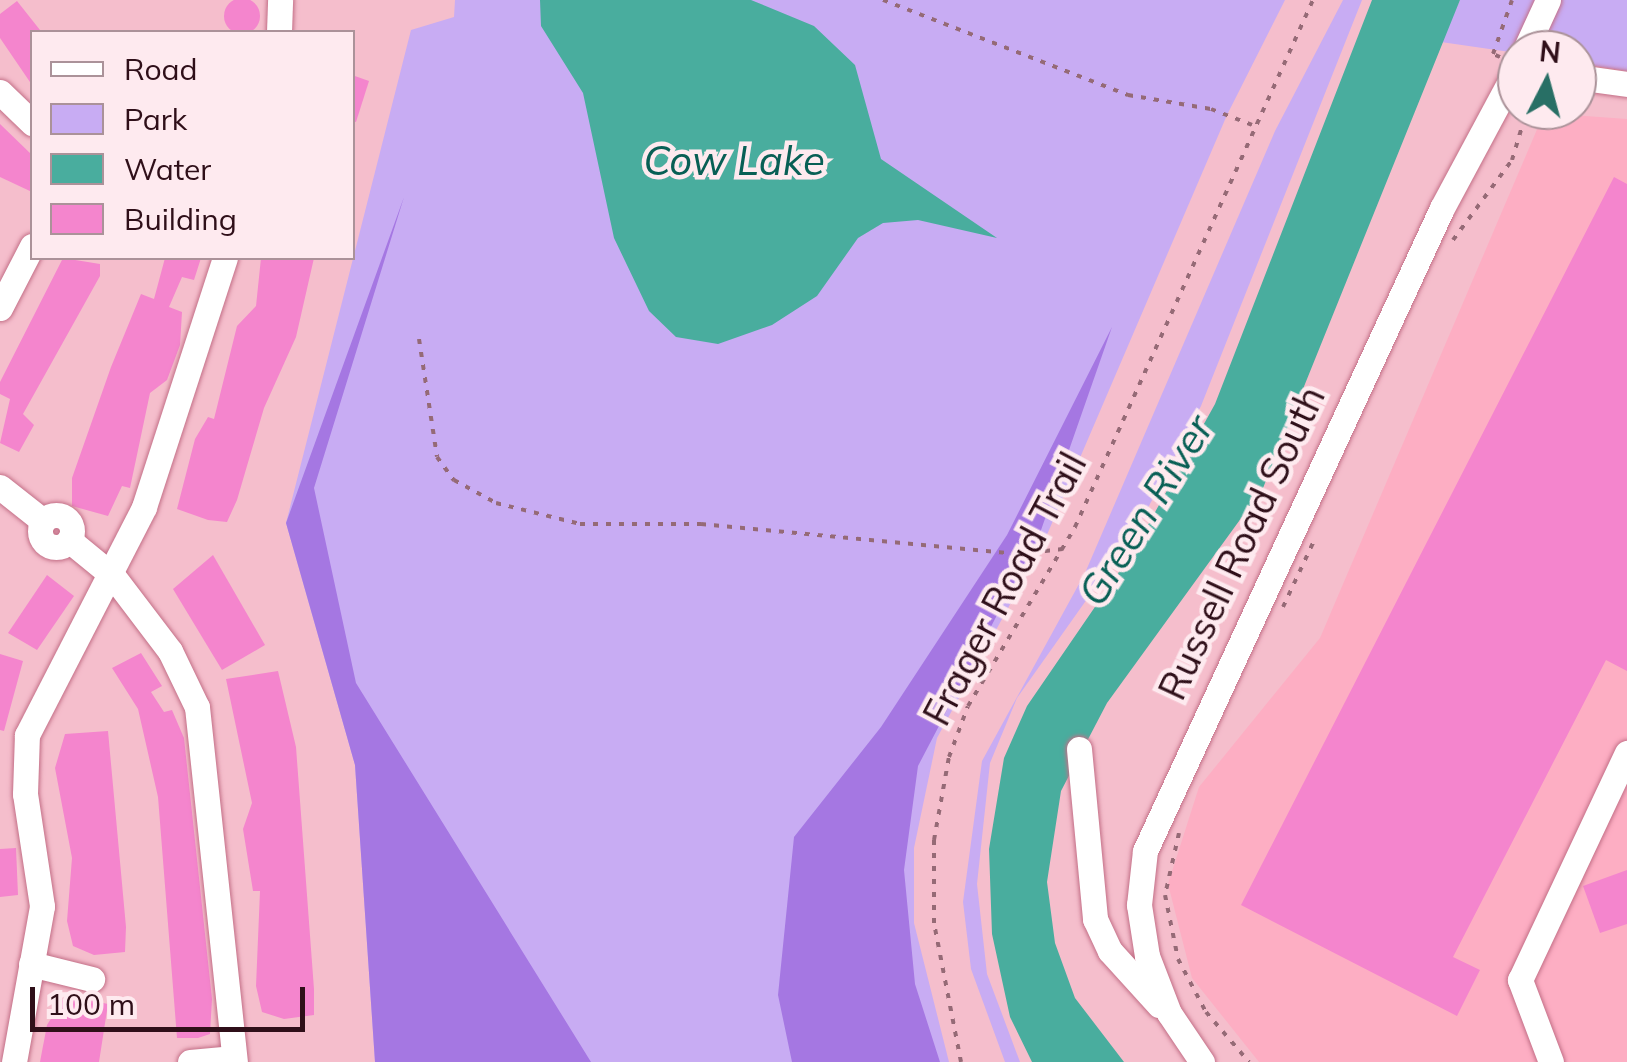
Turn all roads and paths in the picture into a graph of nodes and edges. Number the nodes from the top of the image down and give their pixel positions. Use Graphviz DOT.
graph roads {
  1 [pos="280,0"];
  2 [pos="883,0"];
  3 [pos="1312,0"];
  4 [pos="1512,0"];
  5 [pos="1548,0"];
  6 [pos="279,30"];
  7 [pos="1501,30"];
  8 [pos="1531,30"];
  9 [pos="1597,80"];
  10 [pos="1627,84"];
  11 [pos="0,92"];
  12 [pos="1497,96"];
  13 [pos="30,120"];
  14 [pos="1252,125"];
  15 [pos="1521,130"];
  16 [pos="1451,242"];
  17 [pos="30,250"];
  18 [pos="225,260"];
  19 [pos="0,308"];
  20 [pos="419,338"];
  21 [pos="0,487"];
  22 [pos="1316,536"];
  23 [pos="1064,548"];
  24 [pos="113,576"];
  25 [pos="1281,612"];
  26 [pos="1079,749"];
  27 [pos="1627,753"];
  28 [pos="1185,818"];
  29 [pos="31,964"];
  30 [pos="92,979"];
  31 [pos="1172,1019"];
  32 [pos="235,1060"];
  33 [pos="14,1062"];
  34 [pos="190,1062"];
  35 [pos="961,1062"];
  36 [pos="1202,1062"];
  37 [pos="1249,1062"];
  38 [pos="1551,1062"];
  1 -- 6 [label="street"];
  2 -- 14 [label="path"];
  3 -- 14 [label="path, Frager Road Trail"];
  4 -- 7 [label="path"];
  5 -- 8 [label="street, Russell Road South"];
  9 -- 10 [label="street"];
  11 -- 13 [label="street"];
  12 -- 31 [label="street, Russell Road South"];
  14 -- 23 [label="path, Frager Road Trail"];
  15 -- 16 [label="path"];
  17 -- 19 [label="street"];
  18 -- 24 [label="street"];
  20 -- 23 [label="path"];
  21 -- 24 [label="street"];
  22 -- 25 [label="path"];
  23 -- 35 [label="path, Frager Road Trail"];
  24 -- 29 [label="street"];
  24 -- 32 [label="street"];
  26 -- 31 [label="street"];
  27 -- 38 [label="street"];
  28 -- 37 [label="path"];
  29 -- 30 [label="street"];
  29 -- 33 [label="street"];
  31 -- 36 [label="street, Russell Road South"];
  32 -- 34 [label="street"];
}
